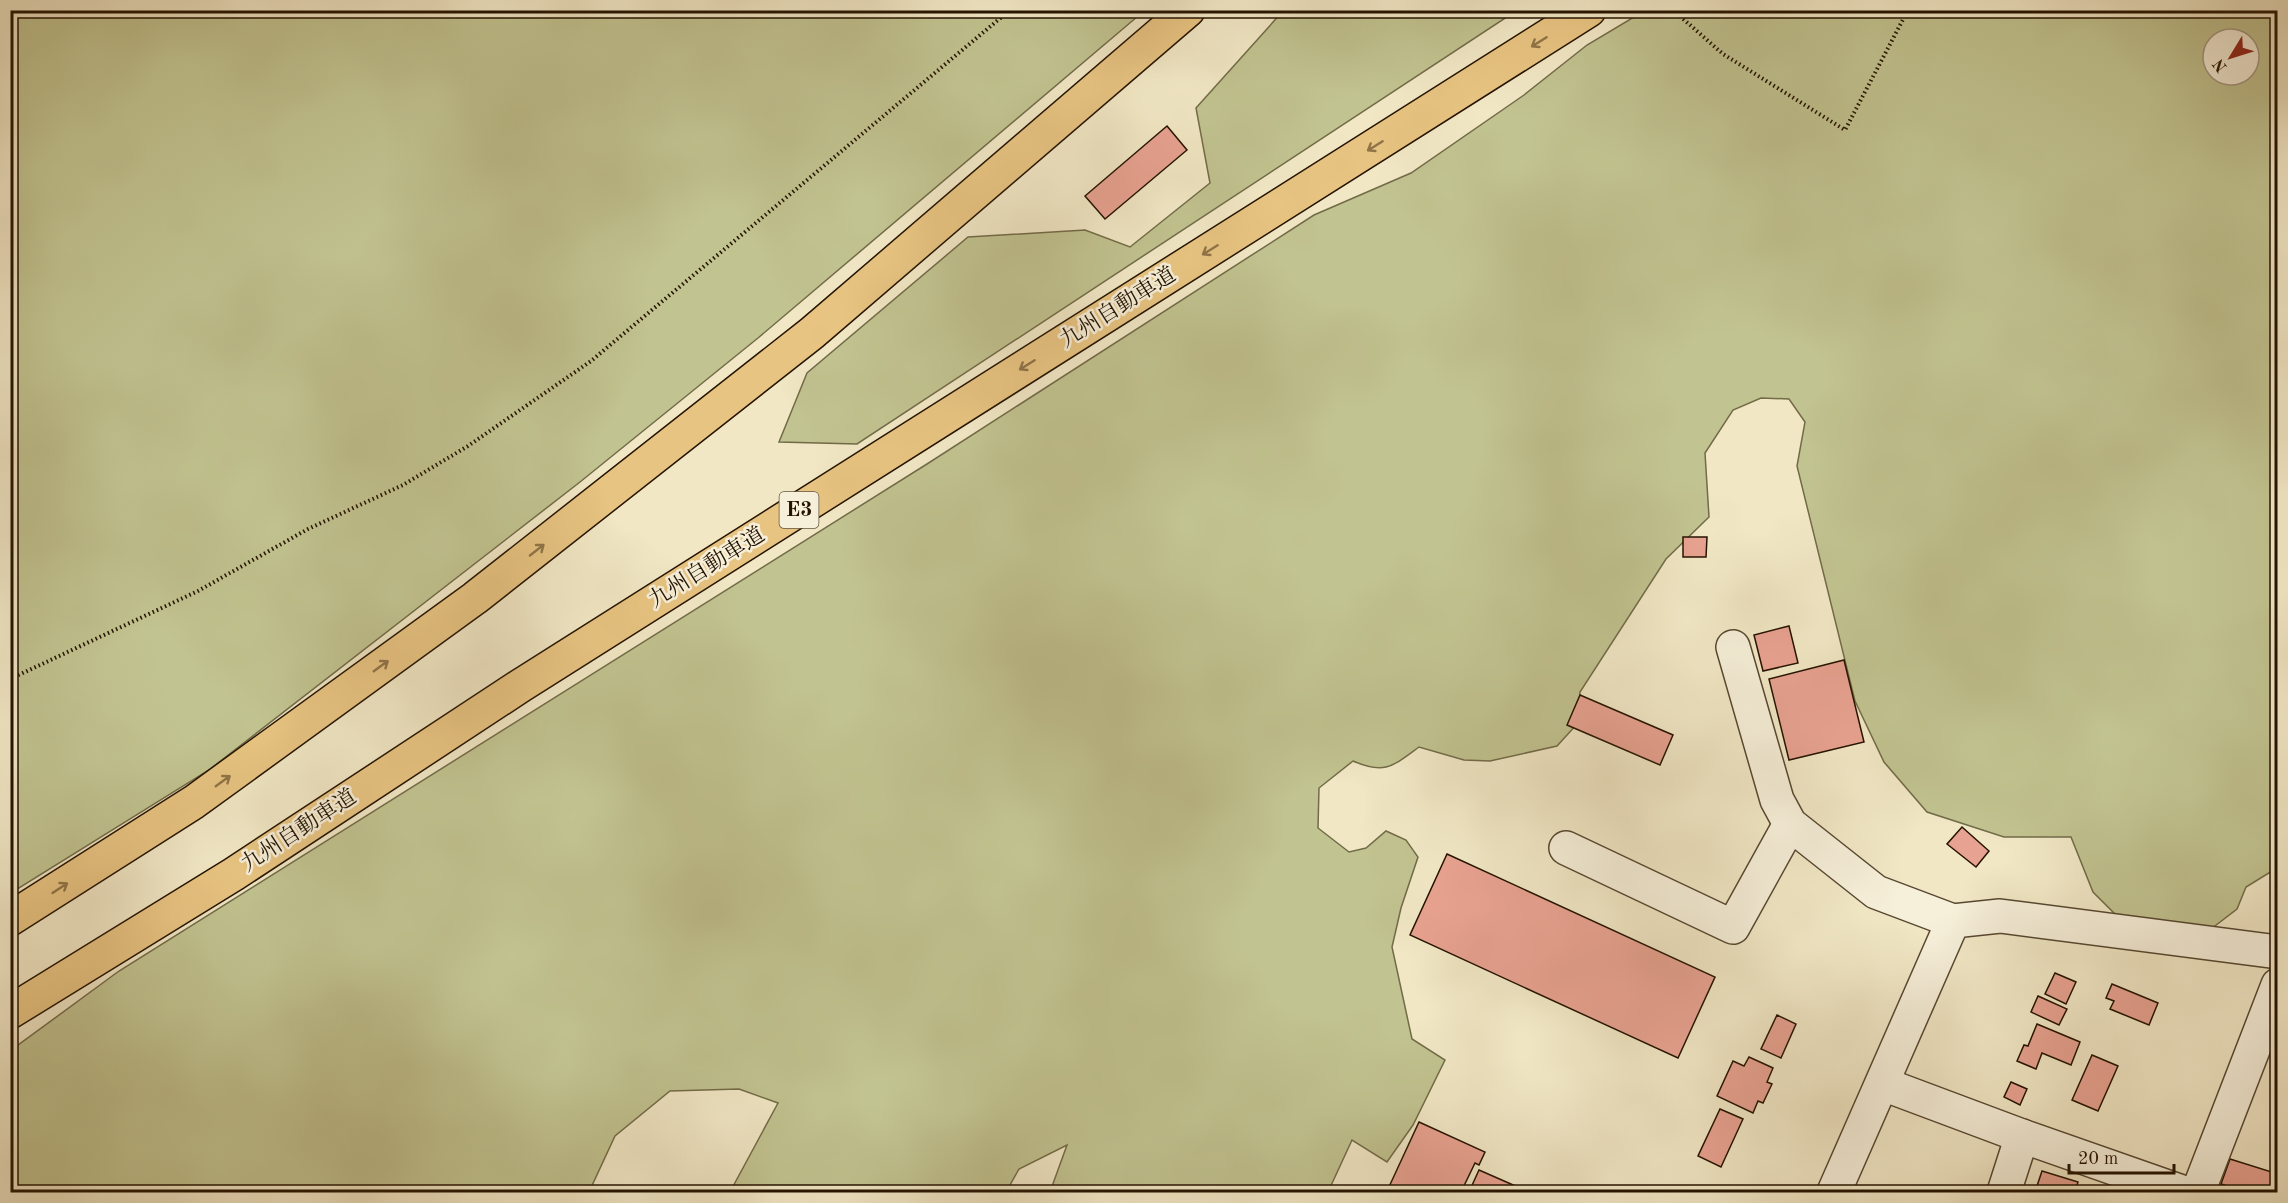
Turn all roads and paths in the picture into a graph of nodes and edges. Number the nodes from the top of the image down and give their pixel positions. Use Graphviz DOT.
graph roads {
  1 [pos="1010,10"];
  2 [pos="1188,10"];
  3 [pos="1589,10"];
  4 [pos="1672,10"];
  5 [pos="1908,10"];
  6 [pos="1733,647"];
  7 [pos="10,679"];
  8 [pos="1790,824"];
  9 [pos="1566,848"];
  10 [pos="10,919"];
  11 [pos="1953,921"];
  12 [pos="2277,952"];
  13 [pos="2277,985"];
  14 [pos="10,1012"];
  15 [pos="1883,1083"];
  16 [pos="2022,1136"];
  17 [pos="1834,1192"];
  18 [pos="2004,1192"];
  19 [pos="2182,1192"];
  20 [pos="2198,1192"];
  1 -- 7 [label="path"];
  10 -- 2 [label="highway, one-way"];
  3 -- 14 [label="highway, 九州自動車道 / E3, one-way"];
  4 -- 5 [label="path"];
  6 -- 8 [label="street"];
  8 -- 9 [label="street"];
  8 -- 11 [label="street"];
  11 -- 12 [label="street"];
  11 -- 15 [label="street"];
  13 -- 20 [label="street"];
  15 -- 16 [label="street"];
  15 -- 17 [label="street"];
  16 -- 18 [label="street"];
  16 -- 19 [label="street"];
}
